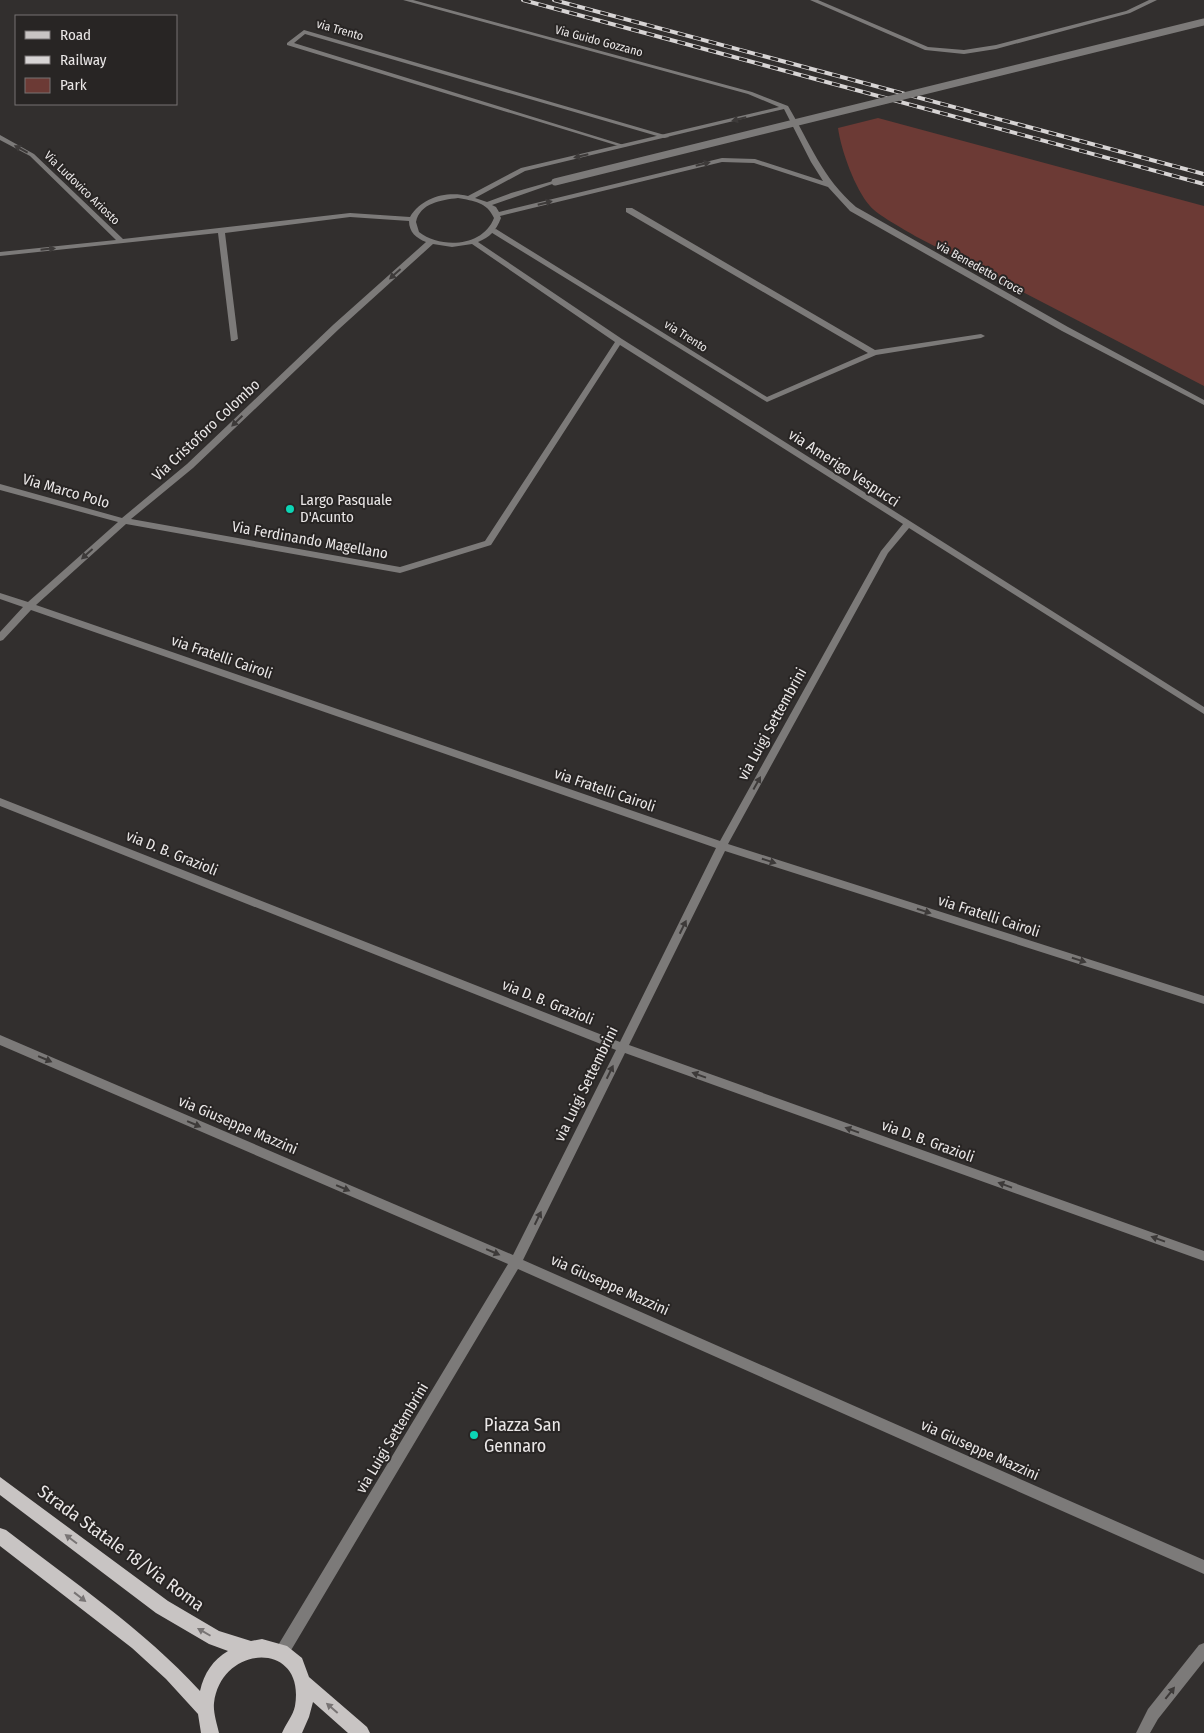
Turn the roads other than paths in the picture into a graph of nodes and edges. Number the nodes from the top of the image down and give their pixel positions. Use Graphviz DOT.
graph roads {
  1 [pos="406,0"];
  2 [pos="813,0"];
  3 [pos="1154,0"];
  4 [pos="1204,22"];
  5 [pos="786,107"];
  6 [pos="666,136"];
  7 [pos="0,137"];
  8 [pos="624,146"];
  9 [pos="829,185"];
  10 [pos="471,197"];
  11 [pos="488,204"];
  12 [pos="629,210"];
  13 [pos="497,214"];
  14 [pos="412,219"];
  15 [pos="221,231"];
  16 [pos="493,231"];
  17 [pos="121,241"];
  18 [pos="431,242"];
  19 [pos="473,242"];
  20 [pos="0,254"];
  21 [pos="981,336"];
  22 [pos="234,339"];
  23 [pos="619,341"];
  24 [pos="874,353"];
  25 [pos="1204,403"];
  26 [pos="0,487"];
  27 [pos="124,521"];
  28 [pos="907,524"];
  29 [pos="0,596"];
  30 [pos="29,606"];
  31 [pos="0,638"];
  32 [pos="1204,711"];
  33 [pos="0,802"];
  34 [pos="722,846"];
  35 [pos="1204,1000"];
  36 [pos="0,1040"];
  37 [pos="623,1048"];
  38 [pos="1204,1256"];
  39 [pos="516,1262"];
  40 [pos="0,1485"];
  41 [pos="0,1536"];
  42 [pos="1204,1567"];
  43 [pos="249,1649"];
  44 [pos="1204,1650"];
  45 [pos="282,1652"];
  46 [pos="303,1683"];
  47 [pos="205,1709"];
  48 [pos="210,1733"];
  49 [pos="291,1733"];
  50 [pos="361,1733"];
  51 [pos="1143,1733"];
  1 -- 5 [label="street, Via Guido Gozzano"];
  2 -- 3 [label="street"];
  4 -- 11 [label="street, bridge"];
  5 -- 6 [label="street, via Trento, one-way"];
  5 -- 9 [label="street, via Benedetto Croce"];
  6 -- 8 [label="street, via Trento"];
  6 -- 8 [label="street, via Trento"];
  17 -- 7 [label="street, Via Ludovico Ariosto, one-way"];
  8 -- 10 [label="street, via Trento, one-way"];
  13 -- 9 [label="street, one-way"];
  9 -- 25 [label="street, via Benedetto Croce"];
  10 -- 11 [label="street"];
  10 -- 14 [label="street"];
  11 -- 13 [label="street"];
  12 -- 24 [label="street"];
  13 -- 16 [label="street"];
  14 -- 15 [label="street"];
  14 -- 18 [label="street"];
  15 -- 17 [label="street"];
  15 -- 22 [label="street"];
  16 -- 19 [label="street"];
  16 -- 24 [label="street, via Trento"];
  20 -- 17 [label="street, one-way"];
  18 -- 19 [label="street"];
  18 -- 27 [label="street, Via Cristoforo Colombo, one-way"];
  19 -- 23 [label="street, via Amerigo Vespucci"];
  21 -- 24 [label="street, via Trento"];
  23 -- 27 [label="street, Via Ferdinando Magellano"];
  23 -- 28 [label="street, via Amerigo Vespucci"];
  26 -- 27 [label="street, Via Marco Polo"];
  27 -- 30 [label="street, Via Cristoforo Colombo, one-way"];
  28 -- 32 [label="street, via Amerigo Vespucci"];
  34 -- 28 [label="street, via Luigi Settembrini, one-way"];
  29 -- 30 [label="street, via Fratelli Cairoli"];
  30 -- 31 [label="street, Via Cristoforo Colombo"];
  30 -- 34 [label="street, via Fratelli Cairoli"];
  33 -- 37 [label="street, via D. B. Grazioli"];
  34 -- 35 [label="street, via Fratelli Cairoli, one-way"];
  37 -- 34 [label="street, via Luigi Settembrini, one-way"];
  36 -- 39 [label="street, via Giuseppe Mazzini, one-way"];
  38 -- 37 [label="street, via D. B. Grazioli, one-way"];
  39 -- 37 [label="street, via Luigi Settembrini, one-way"];
  39 -- 42 [label="street, via Giuseppe Mazzini"];
  39 -- 45 [label="street, via Luigi Settembrini"];
  43 -- 40 [label="main road, Strada Statale 18/Via Roma, one-way"];
  41 -- 47 [label="main road, one-way"];
  43 -- 45 [label="main road"];
  43 -- 47 [label="main road"];
  51 -- 44 [label="street, one-way"];
  45 -- 46 [label="main road"];
  46 -- 49 [label="main road"];
  50 -- 46 [label="main road, one-way"];
  47 -- 48 [label="main road"];
}
